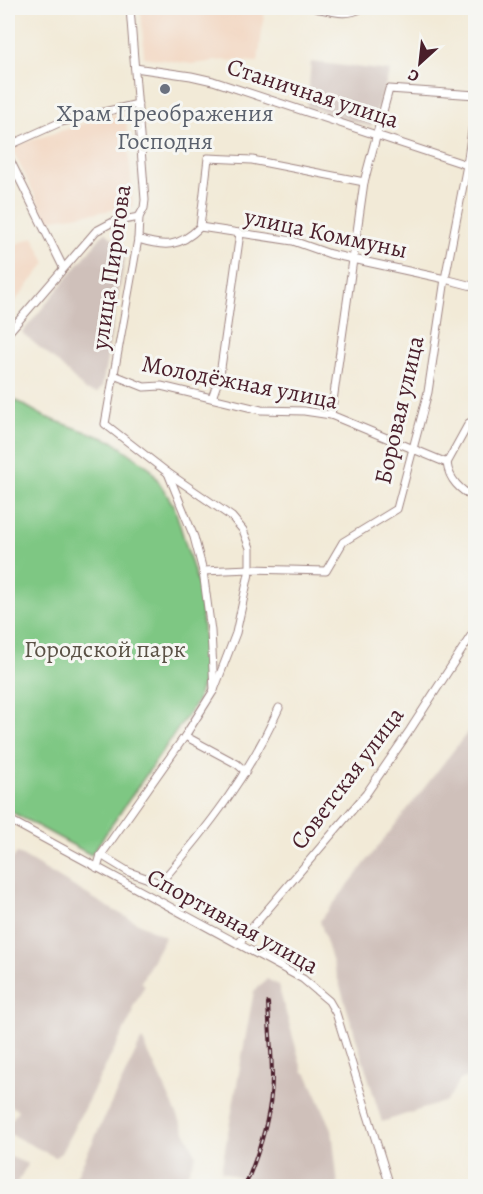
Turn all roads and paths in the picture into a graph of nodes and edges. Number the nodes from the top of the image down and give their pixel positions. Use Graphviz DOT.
graph roads {
  1 [pos="130,8"];
  2 [pos="315,8"];
  3 [pos="362,8"];
  4 [pos="426,8"];
  5 [pos="472,11"];
  6 [pos="135,68"];
  7 [pos="476,95"];
  8 [pos="138,104"];
  9 [pos="476,104"];
  10 [pos="376,135"];
  11 [pos="8,146"];
  12 [pos="8,156"];
  13 [pos="467,165"];
  14 [pos="476,168"];
  15 [pos="364,182"];
  16 [pos="139,217"];
  17 [pos="200,227"];
  18 [pos="240,233"];
  19 [pos="138,239"];
  20 [pos="354,258"];
  21 [pos="63,267"];
  22 [pos="446,279"];
  23 [pos="476,287"];
  24 [pos="8,331"];
  25 [pos="114,375"];
  26 [pos="212,398"];
  27 [pos="331,415"];
  28 [pos="476,420"];
  29 [pos="412,448"];
  30 [pos="447,463"];
  31 [pos="168,473"];
  32 [pos="476,499"];
  33 [pos="250,569"];
  34 [pos="203,571"];
  35 [pos="476,628"];
  36 [pos="214,690"];
  37 [pos="279,708"];
  38 [pos="185,736"];
  39 [pos="246,772"];
  40 [pos="8,819"];
  41 [pos="100,855"];
  42 [pos="97,868"];
  43 [pos="239,943"];
  44 [pos="390,1186"];
  1 -- 6 [label="street, улица Пирогова"];
  2 -- 3 [label="street"];
  4 -- 5 [label="street"];
  6 -- 8 [label="street, улица Пирогова"];
  6 -- 10 [label="street, Станичная улица"];
  7 -- 10 [label="street"];
  8 -- 11 [label="street"];
  8 -- 16 [label="street, улица Пирогова"];
  9 -- 13 [label="street, Боровая улица"];
  10 -- 13 [label="street, Станичная улица"];
  10 -- 15 [label="street"];
  12 -- 21 [label="street"];
  13 -- 14 [label="street, Станичная улица"];
  13 -- 22 [label="street, Боровая улица"];
  15 -- 17 [label="street"];
  15 -- 20 [label="street"];
  16 -- 19 [label="street, улица Пирогова"];
  16 -- 21 [label="street"];
  17 -- 18 [label="street, улица Коммуны"];
  17 -- 19 [label="street"];
  18 -- 20 [label="street, улица Коммуны"];
  18 -- 26 [label="street"];
  19 -- 25 [label="street, улица Пирогова"];
  20 -- 22 [label="street, улица Коммуны"];
  20 -- 27 [label="street"];
  21 -- 24 [label="street"];
  22 -- 23 [label="street, улица Коммуны"];
  22 -- 29 [label="street, Боровая улица"];
  25 -- 26 [label="street, Молодёжная улица"];
  25 -- 31 [label="street, улица Пирогова"];
  26 -- 27 [label="street, Молодёжная улица"];
  27 -- 29 [label="street, Молодёжная улица"];
  28 -- 30 [label="street"];
  29 -- 30 [label="street, Молодёжная улица"];
  29 -- 33 [label="street, Боровая улица"];
  30 -- 32 [label="street"];
  31 -- 33 [label="street"];
  31 -- 34 [label="street"];
  33 -- 34 [label="street, Боровая улица"];
  33 -- 36 [label="street"];
  34 -- 36 [label="street"];
  35 -- 43 [label="street, Советская улица"];
  36 -- 38 [label="street"];
  37 -- 39 [label="street"];
  38 -- 39 [label="street"];
  38 -- 41 [label="street"];
  39 -- 41 [label="street"];
  40 -- 42 [label="street, Спортивная улица"];
  41 -- 42 [label="street"];
  42 -- 43 [label="street, Спортивная улица"];
  43 -- 44 [label="street, Спортивная улица"];
}
